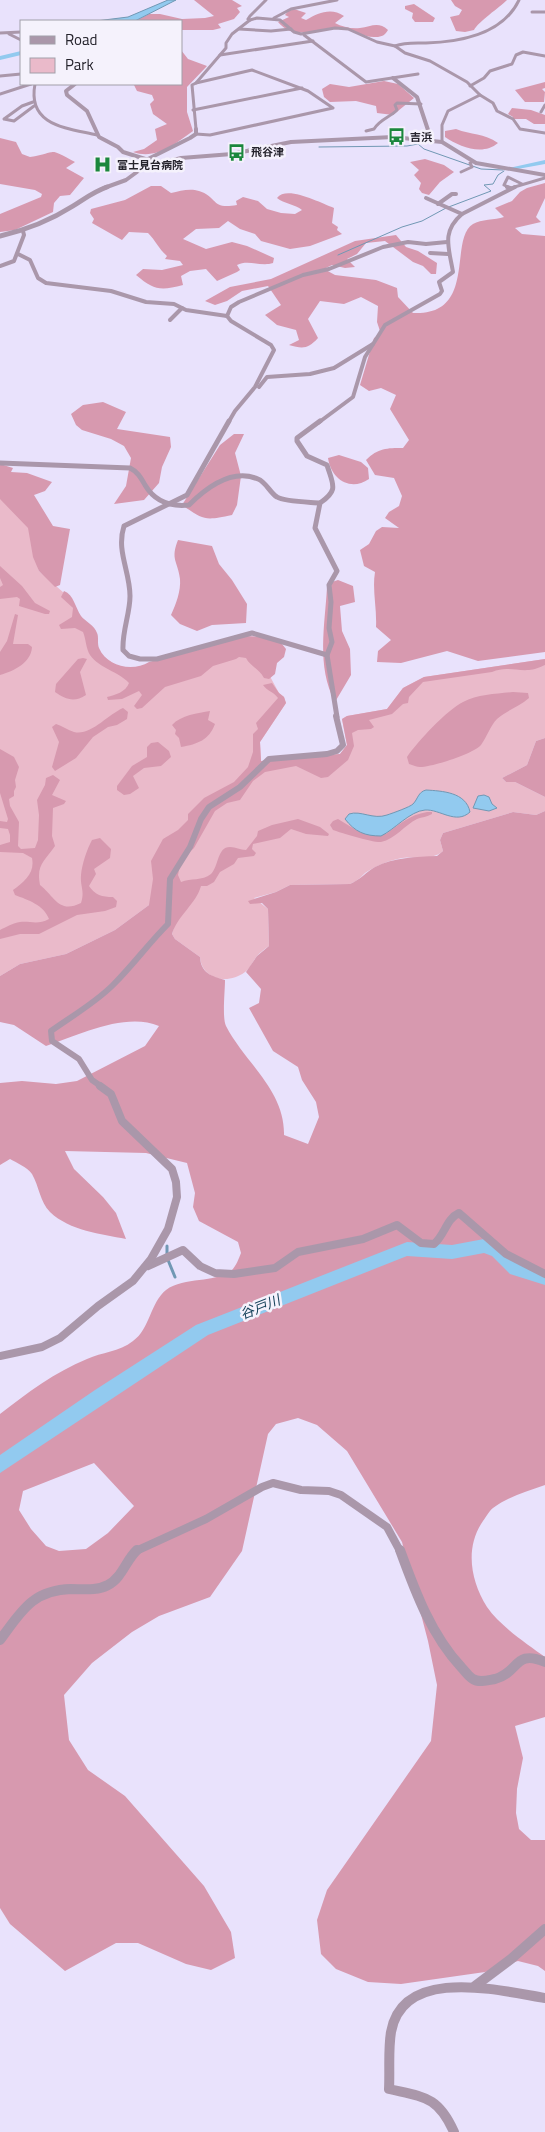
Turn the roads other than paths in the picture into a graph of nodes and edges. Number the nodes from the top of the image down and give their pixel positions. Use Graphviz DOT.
graph roads {
  1 [pos="266,0"];
  2 [pos="337,0"];
  3 [pos="519,0"];
  4 [pos="532,12"];
  5 [pos="545,12"];
  6 [pos="249,18"];
  7 [pos="274,18"];
  8 [pos="238,29"];
  9 [pos="290,29"];
  10 [pos="6,32"];
  11 [pos="20,32"];
  12 [pos="0,33"];
  13 [pos="304,34"];
  14 [pos="20,39"];
  15 [pos="313,41"];
  16 [pos="395,46"];
  17 [pos="220,55"];
  18 [pos="545,56"];
  19 [pos="20,74"];
  20 [pos="418,74"];
  21 [pos="0,76"];
  22 [pos="392,78"];
  23 [pos="196,83"];
  24 [pos="22,85"];
  25 [pos="28,85"];
  26 [pos="35,85"];
  27 [pos="74,85"];
  28 [pos="470,86"];
  29 [pos="302,88"];
  30 [pos="0,93"];
  31 [pos="480,95"];
  32 [pos="34,104"];
  33 [pos="420,104"];
  34 [pos="545,106"];
  35 [pos="193,110"];
  36 [pos="540,112"];
  37 [pos="196,131"];
  38 [pos="366,131"];
  39 [pos="96,132"];
  40 [pos="545,133"];
  41 [pos="427,140"];
  42 [pos="442,142"];
  43 [pos="148,158"];
  44 [pos="472,162"];
  45 [pos="158,163"];
  46 [pos="461,172"];
  47 [pos="545,177"];
  48 [pos="522,184"];
  49 [pos="510,188"];
  50 [pos="456,194"];
  51 [pos="426,198"];
  52 [pos="438,204"];
  53 [pos="462,214"];
  54 [pos="23,231"];
  55 [pos="0,236"];
  56 [pos="448,242"];
  57 [pos="18,254"];
  58 [pos="430,254"];
  59 [pos="448,254"];
  60 [pos="0,266"];
  61 [pos="182,308"];
  62 [pos="227,316"];
  63 [pos="170,320"];
  64 [pos="375,342"];
  65 [pos="255,387"];
  66 [pos="0,463"];
  67 [pos="320,503"];
  68 [pos="170,504"];
  69 [pos="327,655"];
  70 [pos="152,1265"];
  71 [pos="545,1274"];
  72 [pos="0,1356"];
  73 [pos="0,1640"];
  74 [pos="545,1662"];
  75 [pos="545,1929"];
  76 [pos="475,1986"];
  77 [pos="545,1998"];
  78 [pos="454,2132"];
  1 -- 6 [label="street"];
  2 -- 7 [label="street"];
  3 -- 16 [label="street"];
  4 -- 5 [label="street"];
  6 -- 7 [label="street"];
  6 -- 8 [label="street"];
  7 -- 9 [label="street"];
  8 -- 9 [label="street"];
  8 -- 17 [label="street"];
  9 -- 13 [label="street"];
  10 -- 11 [label="street"];
  10 -- 12 [label="street"];
  10 -- 14 [label="street"];
  13 -- 15 [label="street"];
  13 -- 16 [label="street"];
  15 -- 17 [label="street"];
  15 -- 22 [label="street"];
  16 -- 28 [label="street"];
  17 -- 23 [label="street"];
  18 -- 28 [label="street"];
  19 -- 21 [label="street"];
  20 -- 22 [label="street"];
  22 -- 33 [label="street"];
  23 -- 29 [label="street"];
  23 -- 35 [label="street"];
  24 -- 30 [label="street"];
  25 -- 30 [label="street"];
  26 -- 32 [label="street"];
  27 -- 39 [label="street"];
  28 -- 31 [label="street"];
  29 -- 35 [label="street"];
  29 -- 37 [label="street"];
  31 -- 40 [label="street"];
  31 -- 42 [label="street"];
  32 -- 32 [label="street"];
  32 -- 39 [label="street"];
  33 -- 38 [label="street"];
  33 -- 41 [label="street"];
  34 -- 36 [label="street"];
  35 -- 37 [label="street"];
  37 -- 43 [label="street"];
  39 -- 43 [label="street"];
  41 -- 42 [label="street"];
  41 -- 45 [label="street"];
  42 -- 44 [label="street"];
  43 -- 45 [label="street"];
  44 -- 46 [label="street"];
  44 -- 47 [label="street"];
  45 -- 54 [label="street"];
  47 -- 48 [label="street"];
  48 -- 49 [label="street"];
  48 -- 49 [label="street"];
  49 -- 53 [label="street"];
  50 -- 52 [label="street"];
  51 -- 52 [label="street"];
  52 -- 53 [label="street"];
  53 -- 56 [label="street"];
  54 -- 55 [label="street"];
  54 -- 57 [label="street"];
  56 -- 59 [label="street"];
  56 -- 62 [label="street"];
  57 -- 60 [label="street"];
  57 -- 61 [label="street"];
  58 -- 59 [label="street"];
  59 -- 64 [label="street"];
  61 -- 62 [label="street"];
  61 -- 63 [label="street"];
  62 -- 65 [label="street"];
  64 -- 65 [label="street"];
  64 -- 67 [label="street"];
  65 -- 68 [label="street"];
  66 -- 68 [label="street"];
  67 -- 68 [label="street"];
  67 -- 69 [label="street"];
  68 -- 69 [label="street"];
  69 -- 70 [label="street"];
  70 -- 71 [label="street"];
  70 -- 72 [label="street"];
  73 -- 74 [label="street"];
  75 -- 76 [label="street"];
  76 -- 77 [label="street"];
  76 -- 78 [label="street"];
}
